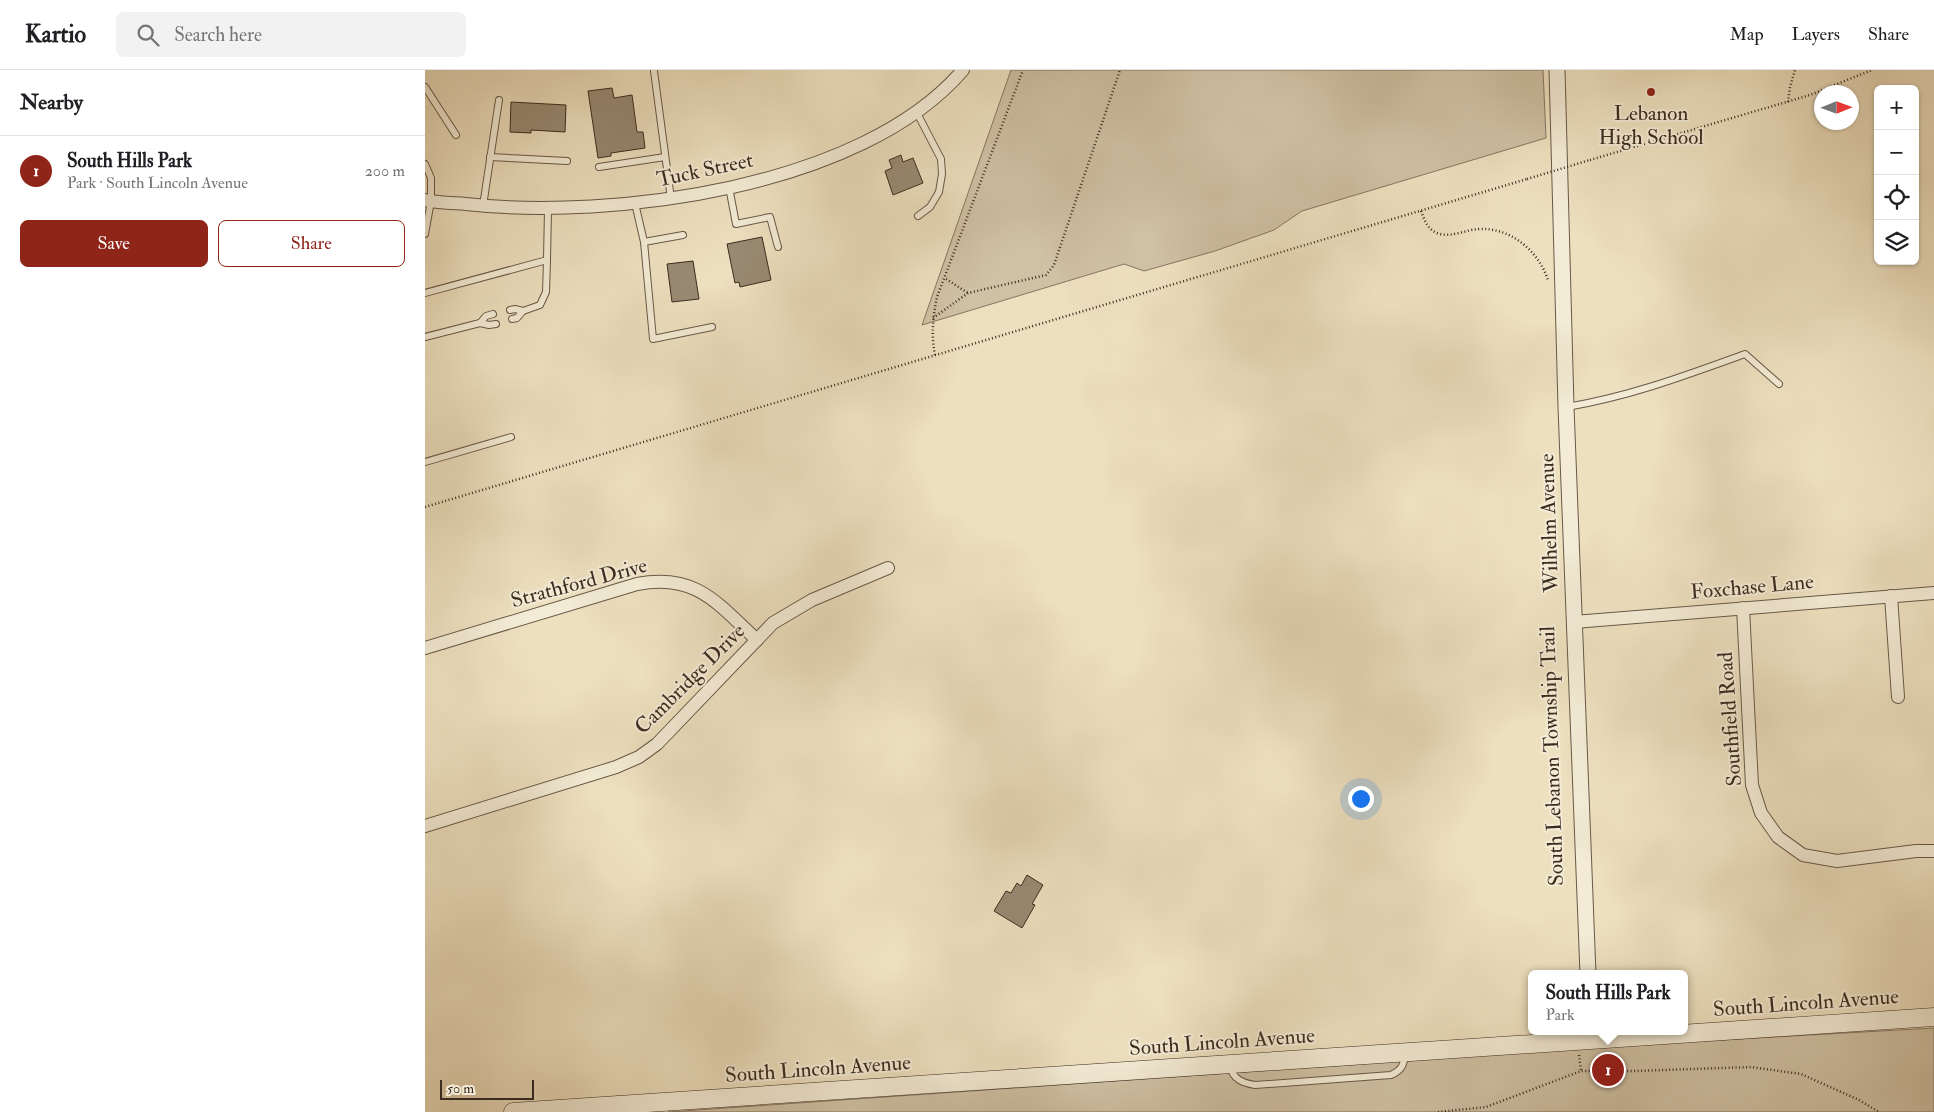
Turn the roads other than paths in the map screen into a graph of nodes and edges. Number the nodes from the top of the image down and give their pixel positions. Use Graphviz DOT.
graph roads {
  1 [pos="963,70"];
  2 [pos="1557,70"];
  3 [pos="654,71"];
  4 [pos="425,87"];
  5 [pos="428,99"];
  6 [pos="499,100"];
  7 [pos="917,113"];
  8 [pos="456,135"];
  9 [pos="491,157"];
  10 [pos="665,157"];
  11 [pos="567,161"];
  12 [pos="425,164"];
  13 [pos="599,167"];
  14 [pos="729,188"];
  15 [pos="671,199"];
  16 [pos="428,200"];
  17 [pos="635,203"];
  18 [pos="483,206"];
  19 [pos="548,209"];
  20 [pos="918,216"];
  21 [pos="425,234"];
  22 [pos="683,235"];
  23 [pos="644,242"];
  24 [pos="778,247"];
  25 [pos="547,260"];
  26 [pos="425,293"];
  27 [pos="510,310"];
  28 [pos="523,311"];
  29 [pos="493,314"];
  30 [pos="512,319"];
  31 [pos="480,323"];
  32 [pos="496,324"];
  33 [pos="712,327"];
  34 [pos="425,337"];
  35 [pos="1779,384"];
  36 [pos="1566,407"];
  37 [pos="511,437"];
  38 [pos="425,462"];
  39 [pos="888,568"];
  40 [pos="1934,593"];
  41 [pos="1891,596"];
  42 [pos="1743,608"];
  43 [pos="1574,622"];
  44 [pos="757,640"];
  45 [pos="425,648"];
  46 [pos="1898,697"];
  47 [pos="425,826"];
  48 [pos="1934,851"];
  49 [pos="1588,970"];
  50 [pos="1934,1016"];
  51 [pos="1688,1030"];
  52 [pos="1607,1035"];
  53 [pos="1590,1036"];
  54 [pos="513,1112"];
  1 -- 7 [label="street, Tuck Street"];
  2 -- 36 [label="street, Wilhelm Avenue"];
  3 -- 10 [label="lane"];
  4 -- 5 [label="lane"];
  5 -- 8 [label="lane"];
  6 -- 9 [label="lane"];
  7 -- 14 [label="street, Tuck Street"];
  7 -- 20 [label="lane"];
  9 -- 11 [label="lane"];
  9 -- 18 [label="lane"];
  10 -- 13 [label="lane"];
  10 -- 15 [label="lane"];
  12 -- 16 [label="lane"];
  14 -- 15 [label="street, Tuck Street"];
  14 -- 24 [label="lane"];
  15 -- 17 [label="street, Tuck Street"];
  16 -- 18 [label="street, Tuck Street"];
  16 -- 21 [label="lane"];
  17 -- 19 [label="street, Tuck Street"];
  17 -- 23 [label="lane"];
  18 -- 19 [label="street, Tuck Street"];
  19 -- 25 [label="lane"];
  22 -- 23 [label="lane"];
  23 -- 33 [label="lane"];
  25 -- 26 [label="lane"];
  25 -- 28 [label="lane"];
  27 -- 28 [label="lane"];
  28 -- 30 [label="lane"];
  29 -- 31 [label="lane"];
  31 -- 32 [label="lane"];
  31 -- 34 [label="lane"];
  35 -- 36 [label="lane"];
  36 -- 43 [label="street, Wilhelm Avenue"];
  37 -- 38 [label="lane"];
  39 -- 44 [label="street, Cambridge Drive"];
  40 -- 41 [label="street, Foxchase Lane"];
  41 -- 42 [label="street, Foxchase Lane"];
  41 -- 46 [label="street"];
  42 -- 43 [label="street, Foxchase Lane"];
  42 -- 48 [label="street, Southfield Road"];
  43 -- 49 [label="street, Wilhelm Avenue"];
  44 -- 45 [label="street, Strathford Drive"];
  44 -- 47 [label="street, Cambridge Drive"];
  50 -- 51 [label="main road, South Lincoln Avenue"];
  52 -- 53 [label="main road, South Lincoln Avenue"];
  53 -- 54 [label="main road, South Lincoln Avenue"];
}
